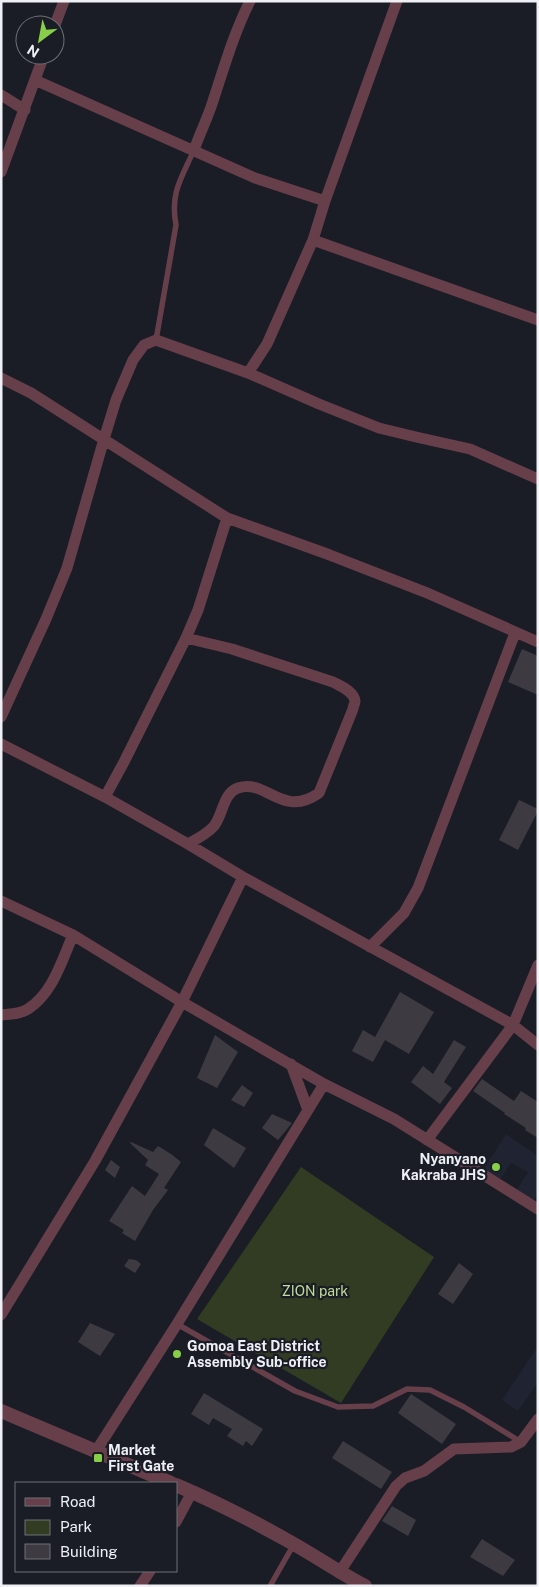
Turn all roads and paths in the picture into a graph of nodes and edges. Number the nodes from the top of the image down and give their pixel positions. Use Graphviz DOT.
graph roads {
  1 [pos="64,1"];
  2 [pos="250,1"];
  3 [pos="397,1"];
  4 [pos="59,15"];
  5 [pos="40,65"];
  6 [pos="34,80"];
  7 [pos="1,95"];
  8 [pos="25,110"];
  9 [pos="194,150"];
  10 [pos="1,172"];
  11 [pos="325,201"];
  12 [pos="313,240"];
  13 [pos="538,320"];
  14 [pos="156,340"];
  15 [pos="248,373"];
  16 [pos="1,378"];
  17 [pos="104,439"];
  18 [pos="538,479"];
  19 [pos="227,518"];
  20 [pos="515,633"];
  21 [pos="186,638"];
  22 [pos="538,642"];
  23 [pos="1,717"];
  24 [pos="1,744"];
  25 [pos="106,797"];
  26 [pos="188,844"];
  27 [pos="243,877"];
  28 [pos="1,900"];
  29 [pos="73,935"];
  30 [pos="370,947"];
  31 [pos="538,965"];
  32 [pos="182,1002"];
  33 [pos="1,1015"];
  34 [pos="512,1025"];
  35 [pos="538,1045"];
  36 [pos="291,1064"];
  37 [pos="324,1084"];
  38 [pos="308,1110"];
  39 [pos="428,1140"];
  40 [pos="538,1209"];
  41 [pos="1,1315"];
  42 [pos="177,1324"];
  43 [pos="1,1411"];
  44 [pos="538,1419"];
  45 [pos="521,1442"];
  46 [pos="96,1451"];
  47 [pos="169,1482"];
  48 [pos="178,1486"];
  49 [pos="192,1492"];
  50 [pos="178,1518"];
  51 [pos="294,1544"];
  52 [pos="149,1572"];
  53 [pos="339,1572"];
  54 [pos="140,1586"];
  55 [pos="270,1586"];
  56 [pos="365,1586"];
  1 -- 4 [label="street"];
  2 -- 9 [label="street"];
  3 -- 11 [label="street"];
  5 -- 6 [label="street"];
  6 -- 8 [label="street"];
  6 -- 9 [label="street"];
  7 -- 8 [label="street"];
  8 -- 10 [label="street"];
  9 -- 11 [label="street"];
  9 -- 14 [label="lane"];
  11 -- 12 [label="street"];
  12 -- 13 [label="street"];
  12 -- 15 [label="street"];
  14 -- 15 [label="street"];
  14 -- 17 [label="street"];
  15 -- 18 [label="street"];
  16 -- 17 [label="street"];
  17 -- 19 [label="street"];
  17 -- 23 [label="street"];
  19 -- 20 [label="street"];
  19 -- 21 [label="street"];
  20 -- 22 [label="street"];
  20 -- 30 [label="street"];
  21 -- 25 [label="street"];
  21 -- 26 [label="street"];
  24 -- 25 [label="street"];
  25 -- 26 [label="street"];
  26 -- 27 [label="street"];
  27 -- 30 [label="street"];
  27 -- 32 [label="street"];
  28 -- 29 [label="street"];
  29 -- 32 [label="street"];
  29 -- 33 [label="street"];
  30 -- 34 [label="street"];
  31 -- 34 [label="street"];
  32 -- 36 [label="street"];
  32 -- 41 [label="street"];
  34 -- 35 [label="street"];
  34 -- 39 [label="street"];
  36 -- 37 [label="street"];
  36 -- 38 [label="street"];
  37 -- 38 [label="street"];
  37 -- 39 [label="street"];
  38 -- 42 [label="street"];
  39 -- 40 [label="street"];
  42 -- 45 [label="lane"];
  42 -- 46 [label="street"];
  43 -- 46 [label="street"];
  44 -- 45 [label="street"];
  45 -- 53 [label="street"];
  46 -- 47 [label="street"];
  48 -- 49 [label="street"];
  49 -- 50 [label="street"];
  49 -- 51 [label="street"];
  51 -- 53 [label="street"];
  51 -- 55 [label="lane"];
  52 -- 54 [label="street"];
  53 -- 56 [label="street"];
}
